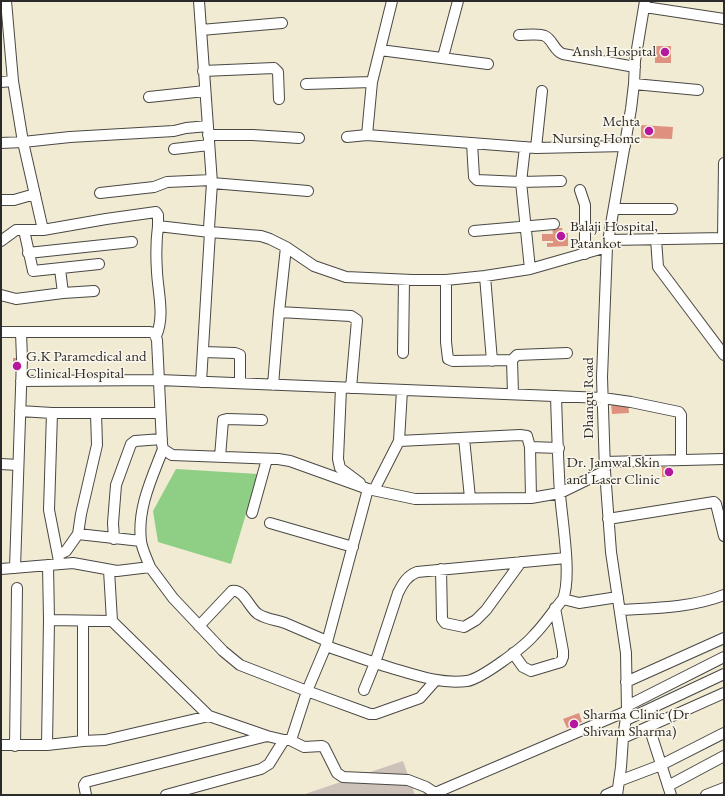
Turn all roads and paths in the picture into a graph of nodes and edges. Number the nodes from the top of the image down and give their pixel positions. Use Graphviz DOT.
graph roads {
  1 [pos="6,1"];
  2 [pos="199,1"];
  3 [pos="392,1"];
  4 [pos="458,1"];
  5 [pos="645,4"];
  6 [pos="724,19"];
  7 [pos="282,23"];
  8 [pos="201,30"];
  9 [pos="519,34"];
  10 [pos="380,50"];
  11 [pos="443,57"];
  12 [pos="488,64"];
  13 [pos="635,67"];
  14 [pos="203,71"];
  15 [pos="13,81"];
  16 [pos="1,82"];
  17 [pos="372,82"];
  18 [pos="306,84"];
  19 [pos="634,84"];
  20 [pos="698,90"];
  21 [pos="205,91"];
  22 [pos="542,91"];
  23 [pos="149,97"];
  24 [pos="279,99"];
  25 [pos="208,130"];
  26 [pos="367,135"];
  27 [pos="347,137"];
  28 [pos="299,138"];
  29 [pos="23,142"];
  30 [pos="1,143"];
  31 [pos="472,143"];
  32 [pos="209,145"];
  33 [pos="625,146"];
  34 [pos="525,147"];
  35 [pos="536,148"];
  36 [pos="174,149"];
  37 [pos="724,163"];
  38 [pos="561,181"];
  39 [pos="212,182"];
  40 [pos="521,182"];
  41 [pos="580,190"];
  42 [pos="308,191"];
  43 [pos="100,193"];
  44 [pos="35,194"];
  45 [pos="1,200"];
  46 [pos="614,209"];
  47 [pos="672,209"];
  48 [pos="554,224"];
  49 [pos="158,226"];
  50 [pos="525,226"];
  51 [pos="24,230"];
  52 [pos="43,230"];
  53 [pos="474,231"];
  54 [pos="210,232"];
  55 [pos="724,238"];
  56 [pos="656,239"];
  57 [pos="1,241"];
  58 [pos="132,242"];
  59 [pos="608,244"];
  60 [pos="286,247"];
  61 [pos="28,253"];
  62 [pos="585,254"];
  63 [pos="99,264"];
  64 [pos="60,269"];
  65 [pos="530,269"];
  66 [pos="485,276"];
  67 [pos="404,280"];
  68 [pos="446,280"];
  69 [pos="94,291"];
  70 [pos="64,293"];
  71 [pos="1,296"];
  72 [pos="279,312"];
  73 [pos="1,332"];
  74 [pos="21,332"];
  75 [pos="156,336"];
  76 [pos="203,352"];
  77 [pos="403,353"];
  78 [pos="567,353"];
  79 [pos="724,354"];
  80 [pos="512,360"];
  81 [pos="492,361"];
  82 [pos="159,380"];
  83 [pos="21,381"];
  84 [pos="201,382"];
  85 [pos="240,384"];
  86 [pos="273,385"];
  87 [pos="346,388"];
  88 [pos="402,390"];
  89 [pos="513,394"];
  90 [pos="556,396"];
  91 [pos="603,398"];
  92 [pos="20,411"];
  93 [pos="52,413"];
  94 [pos="96,413"];
  95 [pos="160,413"];
  96 [pos="262,420"];
  97 [pos="464,438"];
  98 [pos="398,441"];
  99 [pos="162,444"];
  100 [pos="530,447"];
  101 [pos="559,448"];
  102 [pos="220,457"];
  103 [pos="267,459"];
  104 [pos="724,459"];
  105 [pos="681,460"];
  106 [pos="1,464"];
  107 [pos="18,465"];
  108 [pos="605,466"];
  109 [pos="371,490"];
  110 [pos="560,493"];
  111 [pos="470,498"];
  112 [pos="531,498"];
  113 [pos="252,513"];
  114 [pos="608,519"];
  115 [pos="270,523"];
  116 [pos="78,534"];
  117 [pos="724,534"];
  118 [pos="114,539"];
  119 [pos="141,541"];
  120 [pos="353,547"];
  121 [pos="566,558"];
  122 [pos="59,560"];
  123 [pos="521,562"];
  124 [pos="48,565"];
  125 [pos="150,567"];
  126 [pos="15,568"];
  127 [pos="1,569"];
  128 [pos="441,569"];
  129 [pos="109,570"];
  130 [pos="17,588"];
  131 [pos="724,595"];
  132 [pos="618,597"];
  133 [pos="562,599"];
  134 [pos="556,608"];
  135 [pos="620,610"];
  136 [pos="49,620"];
  137 [pos="83,621"];
  138 [pos="112,622"];
  139 [pos="199,626"];
  140 [pos="724,638"];
  141 [pos="326,644"];
  142 [pos="513,653"];
  143 [pos="724,657"];
  144 [pos="375,663"];
  145 [pos="724,674"];
  146 [pos="435,681"];
  147 [pos="626,682"];
  148 [pos="364,690"];
  149 [pos="307,691"];
  150 [pos="724,693"];
  151 [pos="627,712"];
  152 [pos="209,716"];
  153 [pos="649,727"];
  154 [pos="724,733"];
  155 [pos="267,736"];
  156 [pos="623,738"];
  157 [pos="287,740"];
  158 [pos="83,741"];
  159 [pos="1,745"];
  160 [pos="47,745"];
  161 [pos="15,746"];
  162 [pos="724,756"];
  163 [pos="661,765"];
  164 [pos="618,789"];
  165 [pos="669,791"];
  166 [pos="435,794"];
  167 [pos="86,795"];
  168 [pos="166,795"];
  169 [pos="606,795"];
  1 -- 15 [label="street"];
  2 -- 8 [label="street"];
  3 -- 10 [label="street"];
  4 -- 11 [label="street"];
  5 -- 6 [label="street"];
  5 -- 13 [label="street, Dhangu Road"];
  7 -- 8 [label="street"];
  8 -- 14 [label="street"];
  9 -- 13 [label="street"];
  10 -- 11 [label="street"];
  10 -- 17 [label="street"];
  11 -- 12 [label="street"];
  13 -- 19 [label="street, Dhangu Road"];
  14 -- 21 [label="street"];
  14 -- 24 [label="street"];
  15 -- 16 [label="street"];
  15 -- 29 [label="street"];
  17 -- 18 [label="street"];
  17 -- 26 [label="street"];
  19 -- 20 [label="street"];
  19 -- 33 [label="street, Dhangu Road"];
  21 -- 23 [label="street"];
  21 -- 25 [label="street"];
  22 -- 35 [label="street"];
  25 -- 28 [label="street"];
  25 -- 29 [label="street"];
  25 -- 32 [label="street"];
  26 -- 27 [label="street"];
  26 -- 31 [label="street"];
  29 -- 30 [label="street"];
  29 -- 44 [label="street"];
  31 -- 34 [label="street"];
  31 -- 40 [label="street"];
  32 -- 36 [label="street"];
  32 -- 39 [label="street"];
  33 -- 35 [label="street"];
  33 -- 46 [label="street, Dhangu Road"];
  34 -- 35 [label="street"];
  34 -- 40 [label="street"];
  37 -- 55 [label="street"];
  38 -- 40 [label="street"];
  39 -- 42 [label="street"];
  39 -- 43 [label="street"];
  39 -- 54 [label="street"];
  40 -- 50 [label="street"];
  41 -- 62 [label="street"];
  44 -- 45 [label="street"];
  44 -- 52 [label="street"];
  46 -- 47 [label="street"];
  46 -- 59 [label="street, Dhangu Road"];
  48 -- 50 [label="street"];
  49 -- 52 [label="street"];
  49 -- 54 [label="street"];
  49 -- 75 [label="street"];
  50 -- 53 [label="street"];
  50 -- 65 [label="street"];
  51 -- 52 [label="street"];
  51 -- 57 [label="street"];
  51 -- 61 [label="street"];
  54 -- 60 [label="street"];
  54 -- 76 [label="street"];
  55 -- 56 [label="street"];
  56 -- 59 [label="street"];
  56 -- 79 [label="street"];
  58 -- 61 [label="street"];
  59 -- 62 [label="street"];
  59 -- 91 [label="street, Dhangu Road"];
  60 -- 67 [label="street"];
  60 -- 72 [label="street"];
  61 -- 64 [label="street"];
  62 -- 65 [label="street"];
  63 -- 64 [label="street"];
  64 -- 70 [label="street"];
  65 -- 66 [label="street"];
  66 -- 68 [label="street"];
  66 -- 81 [label="street"];
  67 -- 68 [label="street"];
  67 -- 77 [label="street"];
  68 -- 81 [label="street"];
  69 -- 70 [label="street"];
  70 -- 71 [label="street"];
  72 -- 86 [label="street"];
  72 -- 87 [label="street"];
  73 -- 74 [label="street"];
  74 -- 75 [label="street"];
  74 -- 83 [label="street"];
  75 -- 82 [label="street"];
  76 -- 84 [label="street"];
  76 -- 85 [label="street"];
  78 -- 80 [label="street"];
  80 -- 81 [label="street"];
  80 -- 89 [label="street"];
  82 -- 83 [label="street"];
  82 -- 84 [label="street"];
  82 -- 95 [label="street"];
  83 -- 92 [label="street"];
  84 -- 85 [label="street"];
  85 -- 86 [label="street"];
  86 -- 87 [label="street"];
  87 -- 88 [label="street"];
  87 -- 109 [label="street"];
  88 -- 89 [label="street"];
  88 -- 98 [label="street"];
  89 -- 90 [label="street"];
  90 -- 91 [label="street"];
  90 -- 101 [label="street"];
  91 -- 105 [label="street"];
  91 -- 108 [label="street, Dhangu Road"];
  92 -- 93 [label="street"];
  92 -- 107 [label="street"];
  93 -- 94 [label="street"];
  93 -- 122 [label="street"];
  94 -- 95 [label="street"];
  94 -- 116 [label="street"];
  95 -- 99 [label="street"];
  96 -- 102 [label="street"];
  97 -- 98 [label="street"];
  97 -- 100 [label="street"];
  97 -- 111 [label="street"];
  98 -- 109 [label="street"];
  99 -- 102 [label="street"];
  99 -- 118 [label="street"];
  99 -- 119 [label="street"];
  100 -- 101 [label="street"];
  100 -- 112 [label="street"];
  101 -- 110 [label="street"];
  102 -- 103 [label="street"];
  103 -- 109 [label="street"];
  103 -- 113 [label="street"];
  104 -- 105 [label="street"];
  105 -- 108 [label="street"];
  106 -- 107 [label="street"];
  107 -- 126 [label="street"];
  108 -- 110 [label="street"];
  108 -- 114 [label="street, Dhangu Road"];
  109 -- 111 [label="street"];
  109 -- 120 [label="street"];
  110 -- 112 [label="street"];
  110 -- 121 [label="street"];
  111 -- 112 [label="street"];
  114 -- 117 [label="street"];
  114 -- 132 [label="street, Dhangu Road"];
  115 -- 120 [label="street"];
  116 -- 118 [label="street"];
  116 -- 122 [label="street"];
  118 -- 119 [label="street"];
  119 -- 125 [label="street"];
  120 -- 141 [label="street"];
  121 -- 123 [label="street"];
  121 -- 133 [label="street"];
  122 -- 124 [label="street"];
  122 -- 129 [label="street"];
  123 -- 128 [label="street"];
  123 -- 128 [label="street"];
  124 -- 126 [label="street"];
  124 -- 136 [label="street"];
  125 -- 129 [label="street"];
  125 -- 139 [label="street"];
  126 -- 127 [label="street"];
  128 -- 144 [label="street"];
  129 -- 138 [label="street"];
  130 -- 161 [label="street"];
  131 -- 135 [label="street"];
  132 -- 133 [label="street"];
  132 -- 135 [label="street, Dhangu Road"];
  133 -- 134 [label="street"];
  134 -- 142 [label="street"];
  134 -- 142 [label="street"];
  135 -- 147 [label="street, Dhangu Road"];
  136 -- 137 [label="street"];
  136 -- 160 [label="street"];
  137 -- 138 [label="street"];
  137 -- 158 [label="street"];
  138 -- 152 [label="street"];
  139 -- 141 [label="street"];
  139 -- 149 [label="street"];
  140 -- 147 [label="street"];
  141 -- 144 [label="street"];
  141 -- 149 [label="street"];
  142 -- 146 [label="street"];
  143 -- 151 [label="street"];
  144 -- 146 [label="street"];
  144 -- 148 [label="street"];
  145 -- 151 [label="street"];
  146 -- 149 [label="street"];
  147 -- 151 [label="street, Dhangu Road"];
  149 -- 157 [label="street"];
  150 -- 153 [label="street"];
  151 -- 156 [label="street, Dhangu Road"];
  151 -- 166 [label="street"];
  152 -- 155 [label="street"];
  152 -- 158 [label="street"];
  153 -- 156 [label="street"];
  153 -- 163 [label="street"];
  154 -- 163 [label="street"];
  155 -- 157 [label="street"];
  155 -- 167 [label="street"];
  156 -- 164 [label="street, Dhangu Road"];
  157 -- 166 [label="street"];
  157 -- 168 [label="street"];
  158 -- 160 [label="street"];
  159 -- 161 [label="street"];
  160 -- 161 [label="street"];
  162 -- 165 [label="street"];
  163 -- 164 [label="street"];
  163 -- 165 [label="street"];
  164 -- 169 [label="street"];
}
